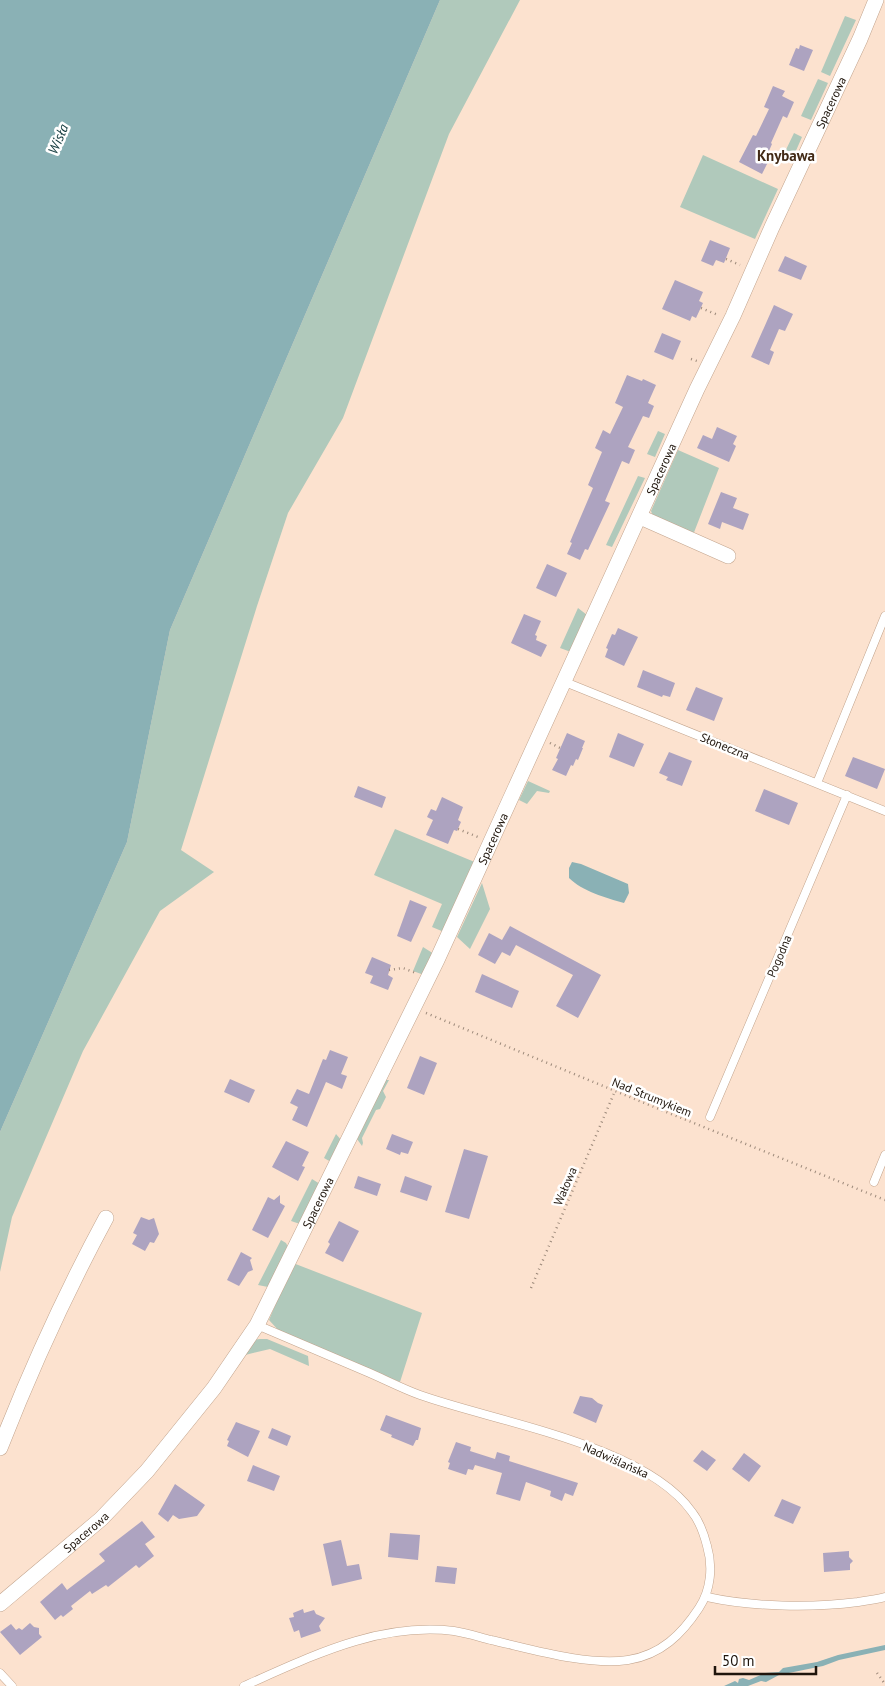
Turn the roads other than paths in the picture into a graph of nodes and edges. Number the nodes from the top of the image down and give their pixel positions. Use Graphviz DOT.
graph roads {
  1 [pos="876,0"];
  2 [pos="640,517"];
  3 [pos="728,556"];
  4 [pos="885,616"];
  5 [pos="565,682"];
  6 [pos="817,783"];
  7 [pos="847,796"];
  8 [pos="885,811"];
  9 [pos="710,1117"];
  10 [pos="885,1155"];
  11 [pos="874,1182"];
  12 [pos="106,1218"];
  13 [pos="257,1324"];
  14 [pos="0,1448"];
  15 [pos="706,1597"];
  16 [pos="885,1597"];
  17 [pos="0,1604"];
  18 [pos="0,1673"];
  19 [pos="12,1686"];
  20 [pos="244,1686"];
  1 -- 2 [label="street, Spacerowa"];
  2 -- 3 [label="street"];
  2 -- 5 [label="street, Spacerowa"];
  4 -- 6 [label="lane"];
  5 -- 6 [label="lane, Słoneczna"];
  5 -- 13 [label="street, Spacerowa"];
  6 -- 7 [label="lane, Słoneczna"];
  7 -- 8 [label="lane, Słoneczna"];
  7 -- 9 [label="lane, Pogodna"];
  10 -- 11 [label="lane"];
  12 -- 14 [label="street"];
  13 -- 15 [label="lane, Nadwiślańska"];
  13 -- 17 [label="street, Spacerowa"];
  15 -- 16 [label="lane"];
  15 -- 20 [label="lane, Nadwiślańska"];
  18 -- 19 [label="lane"];
}
